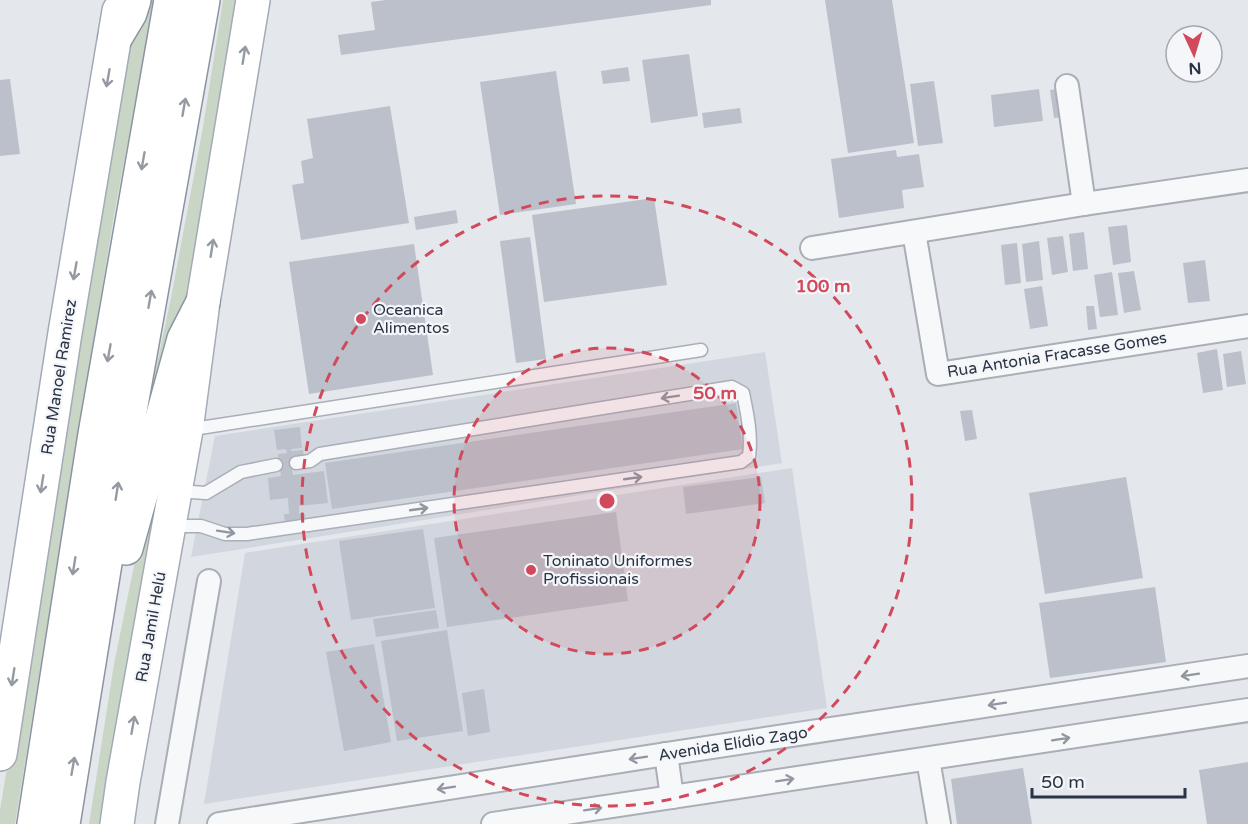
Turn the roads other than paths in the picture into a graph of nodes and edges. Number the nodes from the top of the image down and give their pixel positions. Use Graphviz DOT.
graph roads {
  1 [pos="121,0"];
  2 [pos="134,0"];
  3 [pos="171,0"];
  4 [pos="203,0"];
  5 [pos="254,0"];
  6 [pos="115,38"];
  7 [pos="1067,86"];
  8 [pos="1248,180"];
  9 [pos="1084,204"];
  10 [pos="914,232"];
  11 [pos="812,248"];
  12 [pos="203,302"];
  13 [pos="1248,326"];
  14 [pos="701,350"];
  15 [pos="186,430"];
  16 [pos="296,463"];
  17 [pos="276,465"];
  18 [pos="175,490"];
  19 [pos="169,526"];
  20 [pos="209,581"];
  21 [pos="94,639"];
  22 [pos="1248,666"];
  23 [pos="1248,710"];
  24 [pos="0,754"];
  25 [pos="666,754"];
  26 [pos="928,759"];
  27 [pos="672,797"];
  28 [pos="34,824"];
  29 [pos="63,824"];
  30 [pos="117,824"];
  31 [pos="167,824"];
  32 [pos="219,824"];
  33 [pos="493,824"];
  34 [pos="939,824"];
  1 -- 6 [label="main road, Rua Manoel Ramirez"];
  2 -- 6 [label="main road"];
  3 -- 28 [label="main road, one-way"];
  21 -- 4 [label="main road, one-way"];
  12 -- 5 [label="main road, Rua Jamil Helú, one-way"];
  6 -- 24 [label="main road, Rua Manoel Ramirez, one-way"];
  7 -- 9 [label="street"];
  8 -- 9 [label="street"];
  9 -- 10 [label="street"];
  10 -- 11 [label="street"];
  10 -- 13 [label="street, Rua Antonia Fracasse Gomes"];
  12 -- 15 [label="main road, Rua Jamil Helú"];
  12 -- 21 [label="main road"];
  14 -- 15 [label="lane"];
  15 -- 18 [label="main road, Rua Jamil Helú"];
  19 -- 16 [label="lane, one-way"];
  17 -- 18 [label="lane"];
  18 -- 19 [label="main road, Rua Jamil Helú"];
  30 -- 19 [label="main road, Rua Jamil Helú, one-way"];
  20 -- 31 [label="street"];
  29 -- 21 [label="main road, one-way"];
  22 -- 25 [label="street, Avenida Elídio Zago, one-way"];
  26 -- 23 [label="street, one-way"];
  25 -- 27 [label="street"];
  25 -- 32 [label="street, Avenida Elídio Zago, one-way"];
  27 -- 26 [label="street, one-way"];
  26 -- 34 [label="street"];
  33 -- 27 [label="street, one-way"];
}
